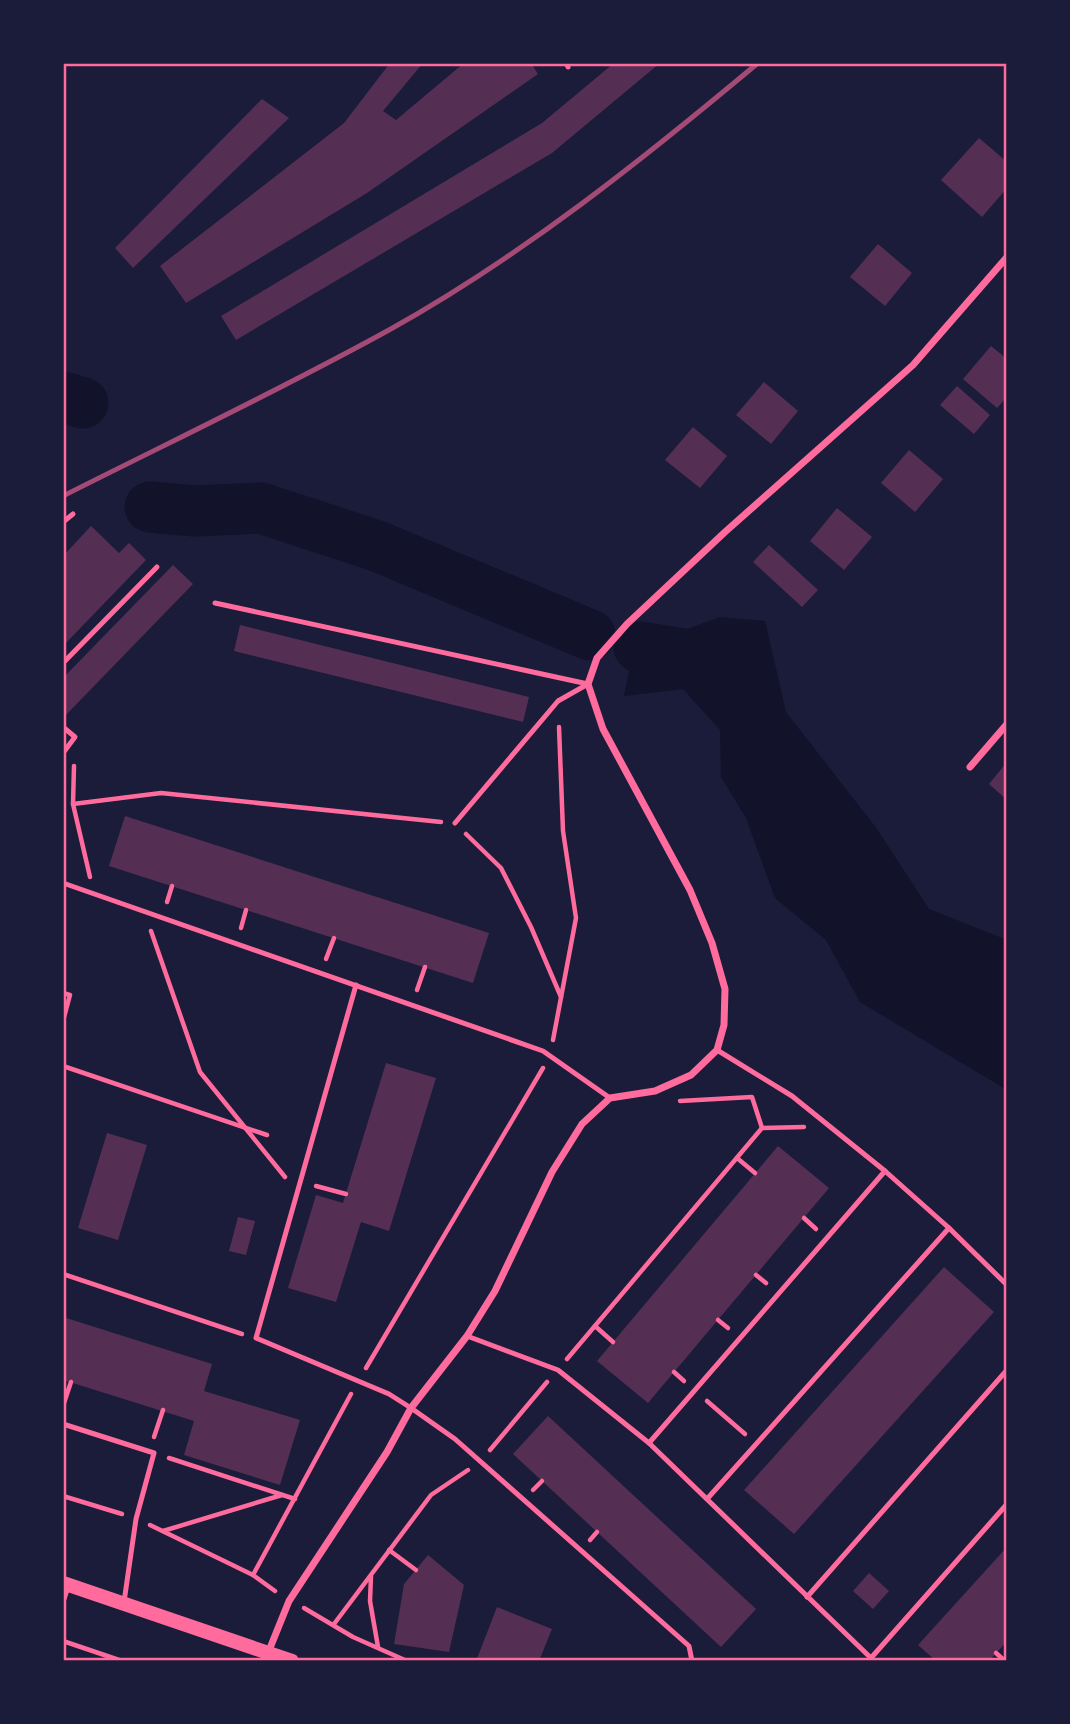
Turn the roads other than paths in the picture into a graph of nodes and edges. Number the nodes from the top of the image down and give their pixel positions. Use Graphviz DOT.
graph roads {
  1 [pos="1007,257"];
  2 [pos="73,514"];
  3 [pos="63,522"];
  4 [pos="157,567"];
  5 [pos="215,603"];
  6 [pos="63,663"];
  7 [pos="588,684"];
  8 [pos="1007,724"];
  9 [pos="63,727"];
  10 [pos="63,753"];
  11 [pos="970,767"];
  12 [pos="456,823"];
  13 [pos="63,883"];
  14 [pos="356,985"];
  15 [pos="717,1050"];
  16 [pos="610,1098"];
  17 [pos="885,1171"];
  18 [pos="948,1227"];
  19 [pos="1007,1285"];
  20 [pos="467,1336"];
  21 [pos="1007,1370"];
  22 [pos="411,1408"];
  23 [pos="63,1424"];
  24 [pos="649,1443"];
  25 [pos="707,1499"];
  26 [pos="1007,1504"];
  27 [pos="65,1584"];
  28 [pos="807,1597"];
  29 [pos="63,1599"];
  30 [pos="124,1602"];
  31 [pos="268,1653"];
  32 [pos="872,1660"];
  33 [pos="292,1661"];
  34 [pos="692,1661"];
  1 -- 7 [label="street"];
  2 -- 3 [label="lane"];
  4 -- 6 [label="lane"];
  5 -- 7 [label="lane"];
  7 -- 12 [label="lane"];
  7 -- 15 [label="street"];
  8 -- 11 [label="street"];
  9 -- 10 [label="lane"];
  13 -- 14 [label="lane"];
  14 -- 16 [label="lane"];
  14 -- 22 [label="lane"];
  15 -- 16 [label="street"];
  15 -- 17 [label="lane"];
  16 -- 20 [label="street"];
  17 -- 18 [label="lane"];
  17 -- 24 [label="lane"];
  18 -- 19 [label="lane"];
  18 -- 25 [label="lane"];
  20 -- 22 [label="street"];
  20 -- 24 [label="lane"];
  21 -- 28 [label="lane"];
  22 -- 31 [label="street"];
  22 -- 34 [label="lane"];
  23 -- 30 [label="lane"];
  24 -- 25 [label="lane"];
  25 -- 28 [label="lane"];
  26 -- 32 [label="lane"];
  27 -- 29 [label="street"];
  27 -- 30 [label="main road"];
  28 -- 32 [label="lane"];
  30 -- 31 [label="main road"];
  31 -- 33 [label="main road"];
}
